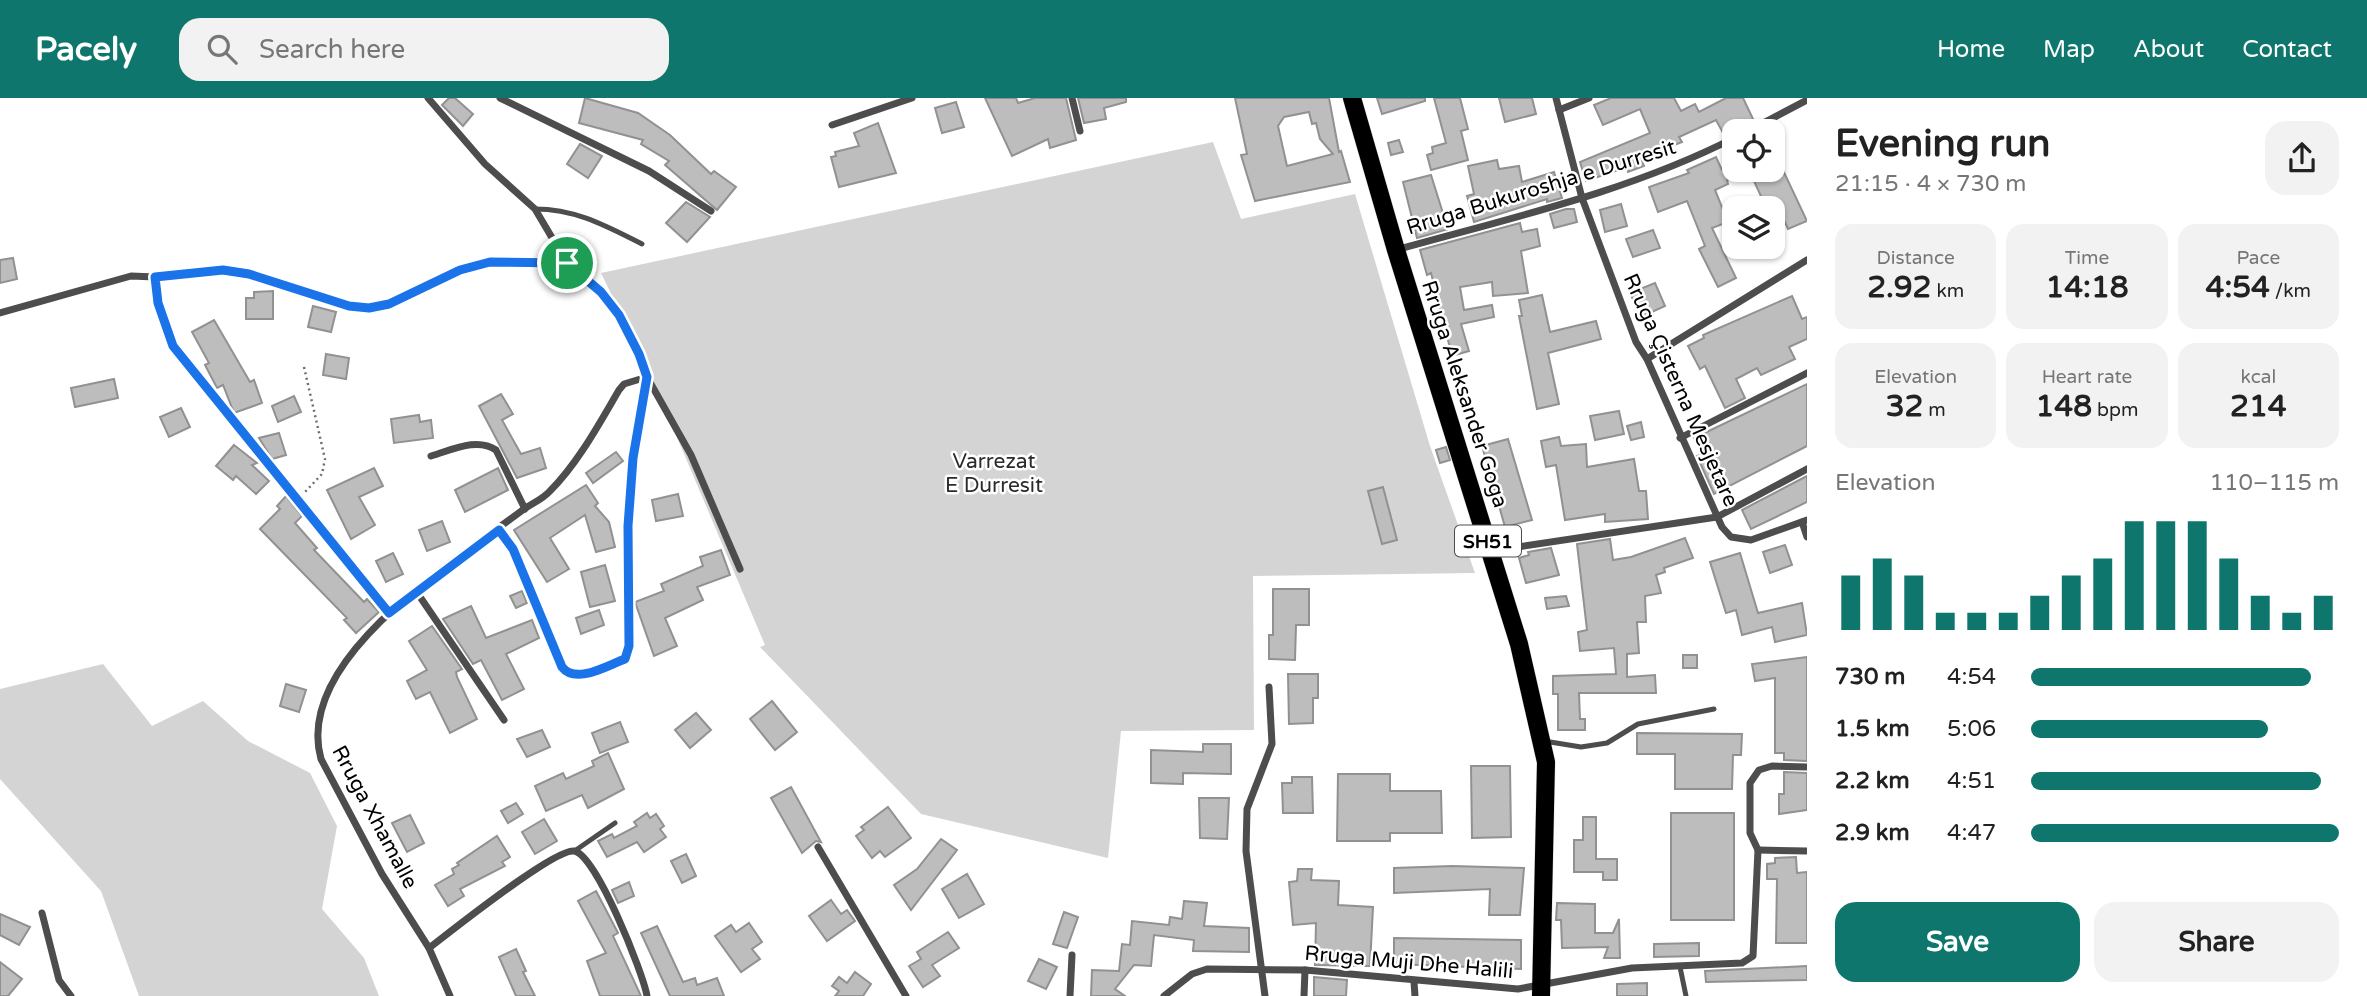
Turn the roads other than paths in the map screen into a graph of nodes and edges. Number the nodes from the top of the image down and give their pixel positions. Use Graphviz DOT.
graph roads {
  1 [pos="428,98"];
  2 [pos="500,98"];
  3 [pos="912,98"];
  4 [pos="1072,98"];
  5 [pos="1352,98"];
  6 [pos="1556,98"];
  7 [pos="1589,98"];
  8 [pos="1807,100"];
  9 [pos="1559,110"];
  10 [pos="1771,119"];
  11 [pos="832,125"];
  12 [pos="1080,131"];
  13 [pos="1722,144"];
  14 [pos="1582,198"];
  15 [pos="536,209"];
  16 [pos="711,211"];
  17 [pos="642,244"];
  18 [pos="1396,250"];
  19 [pos="1807,260"];
  20 [pos="567,263"];
  21 [pos="155,277"];
  22 [pos="0,313"];
  23 [pos="1647,359"];
  24 [pos="1807,373"];
  25 [pos="647,377"];
  26 [pos="1680,438"];
  27 [pos="431,456"];
  28 [pos="1807,470"];
  29 [pos="525,509"];
  30 [pos="1717,517"];
  31 [pos="1805,521"];
  32 [pos="499,530"];
  33 [pos="1807,537"];
  34 [pos="1491,551"];
  35 [pos="740,569"];
  36 [pos="416,591"];
  37 [pos="389,613"];
  38 [pos="1269,687"];
  39 [pos="1714,709"];
  40 [pos="504,720"];
  41 [pos="1541,740"];
  42 [pos="1807,767"];
  43 [pos="615,822"];
  44 [pos="818,847"];
  45 [pos="576,850"];
  46 [pos="1758,850"];
  47 [pos="1807,851"];
  48 [pos="42,913"];
  49 [pos="429,948"];
  50 [pos="1072,955"];
  51 [pos="1680,967"];
  52 [pos="1264,970"];
  53 [pos="1305,970"];
  54 [pos="1414,982"];
  55 [pos="1541,990"];
  56 [pos="71,996"];
  57 [pos="450,996"];
  58 [pos="648,996"];
  59 [pos="906,996"];
  60 [pos="1070,996"];
  61 [pos="1164,996"];
  62 [pos="1265,996"];
  63 [pos="1304,996"];
  64 [pos="1415,996"];
  65 [pos="1686,996"];
  1 -- 15 [label="street"];
  2 -- 16 [label="street"];
  3 -- 11 [label="street"];
  4 -- 12 [label="street"];
  5 -- 18 [label="main road, Rruga Aleksander Goga / SH51"];
  6 -- 9 [label="street, Rruga Çisterna Mesjetare"];
  7 -- 9 [label="street"];
  8 -- 10 [label="street"];
  9 -- 14 [label="street, Rruga Çisterna Mesjetare"];
  13 -- 14 [label="street, Rruga Bukuroshja e Durresit"];
  14 -- 18 [label="street, Rruga Bukuroshja e Durresit"];
  14 -- 23 [label="street, Rruga Çisterna Mesjetare"];
  15 -- 17 [label="lane"];
  15 -- 20 [label="street"];
  18 -- 34 [label="main road, Rruga Aleksander Goga / SH51"];
  19 -- 23 [label="street"];
  20 -- 21 [label="street"];
  20 -- 25 [label="street"];
  21 -- 22 [label="street"];
  21 -- 37 [label="street"];
  23 -- 26 [label="street, Rruga Çisterna Mesjetare"];
  24 -- 26 [label="street"];
  25 -- 29 [label="street, Rruga Xhamalle"];
  25 -- 32 [label="street"];
  25 -- 35 [label="street"];
  26 -- 30 [label="street, Rruga Çisterna Mesjetare"];
  27 -- 29 [label="street"];
  28 -- 30 [label="street"];
  29 -- 32 [label="street, Rruga Xhamalle"];
  30 -- 31 [label="street, Rruga Çisterna Mesjetare"];
  30 -- 34 [label="street"];
  31 -- 33 [label="street"];
  32 -- 36 [label="street, Rruga Xhamalle"];
  34 -- 41 [label="main road, Rruga Aleksander Goga / SH51"];
  36 -- 37 [label="street, Rruga Xhamalle"];
  36 -- 40 [label="street"];
  37 -- 49 [label="street, Rruga Xhamalle"];
  38 -- 52 [label="street"];
  39 -- 41 [label="lane"];
  41 -- 55 [label="main road, Rruga Aleksander Goga / SH51"];
  42 -- 46 [label="street"];
  43 -- 45 [label="lane"];
  44 -- 59 [label="street"];
  45 -- 49 [label="street"];
  45 -- 58 [label="street"];
  46 -- 47 [label="street"];
  46 -- 51 [label="street, Rruga Muji Dhe Halili"];
  48 -- 56 [label="street"];
  49 -- 57 [label="street, Rruga Xhamalle"];
  50 -- 60 [label="street"];
  51 -- 55 [label="street, Rruga Muji Dhe Halili"];
  51 -- 65 [label="lane"];
  52 -- 53 [label="street, Rruga Muji Dhe Halili"];
  52 -- 61 [label="street, Rruga Muji Dhe Halili"];
  52 -- 62 [label="street"];
  53 -- 54 [label="street, Rruga Muji Dhe Halili"];
  53 -- 63 [label="street"];
  54 -- 55 [label="street, Rruga Muji Dhe Halili"];
  54 -- 64 [label="street"];
}
